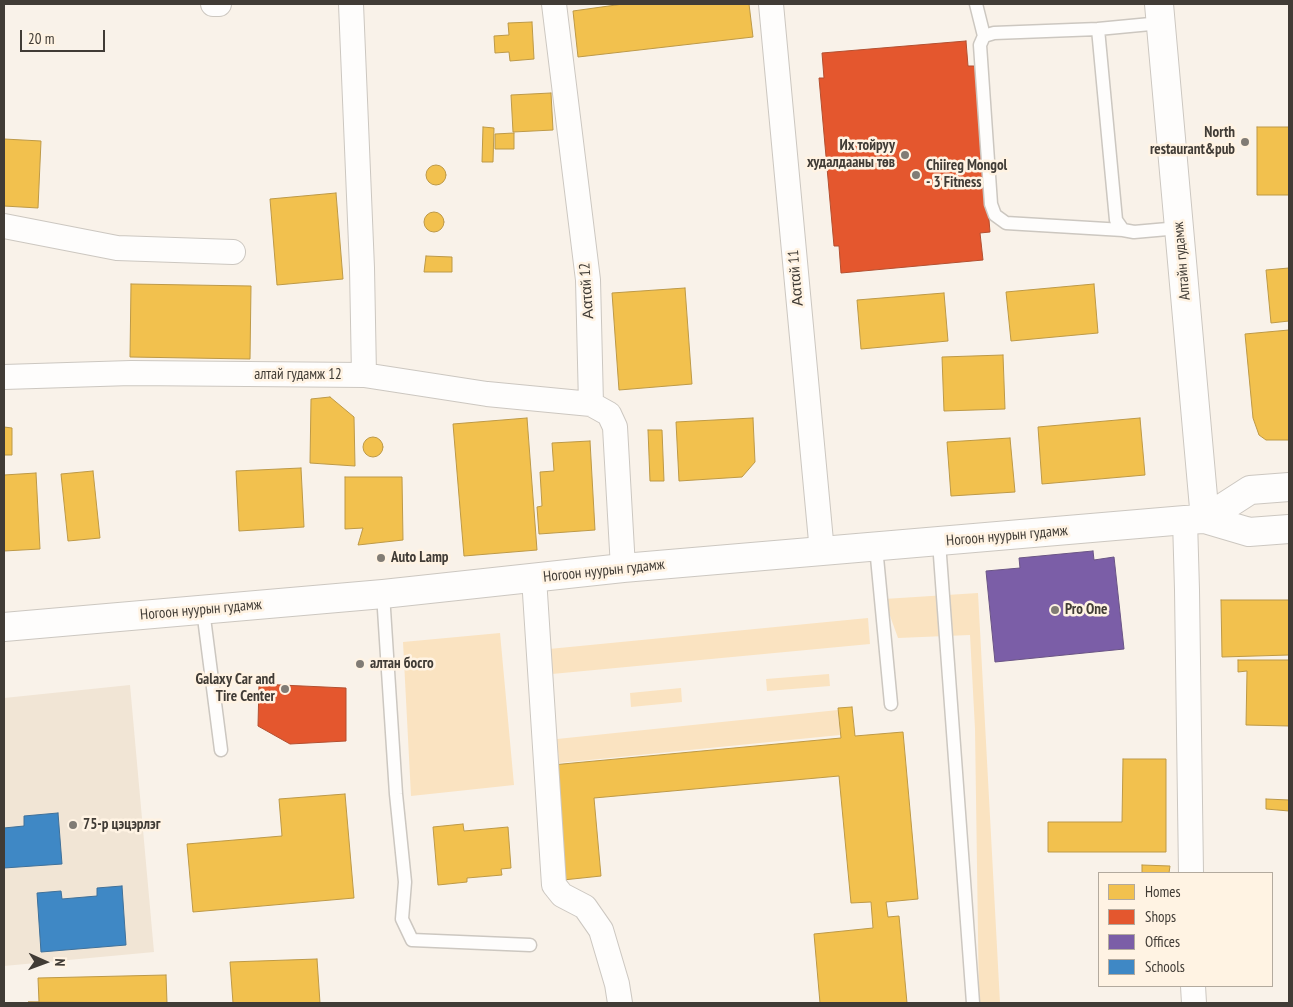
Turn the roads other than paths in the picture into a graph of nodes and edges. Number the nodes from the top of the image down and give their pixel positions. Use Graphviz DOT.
graph roads {
  1 [pos="213,4"];
  2 [pos="219,4"];
  3 [pos="351,4"];
  4 [pos="554,4"];
  5 [pos="771,4"];
  6 [pos="976,4"];
  7 [pos="1160,13"];
  8 [pos="1098,29"];
  9 [pos="984,36"];
  10 [pos="4,226"];
  11 [pos="1179,228"];
  12 [pos="1123,230"];
  13 [pos="233,252"];
  14 [pos="364,375"];
  15 [pos="4,377"];
  16 [pos="591,404"];
  17 [pos="1289,487"];
  18 [pos="1195,519"];
  19 [pos="1289,529"];
  20 [pos="939,542"];
  21 [pos="876,547"];
  22 [pos="822,552"];
  23 [pos="623,568"];
  24 [pos="534,578"];
  25 [pos="383,594"];
  26 [pos="203,610"];
  27 [pos="4,627"];
  28 [pos="891,704"];
  29 [pos="221,750"];
  30 [pos="1191,872"];
  31 [pos="530,944"];
  32 [pos="1193,987"];
  33 [pos="620,1003"];
  34 [pos="972,1003"];
  35 [pos="1194,1003"];
  1 -- 2 [label="street"];
  3 -- 14 [label="street"];
  4 -- 16 [label="street, Ααταй 12"];
  5 -- 22 [label="street, Ααταй 11"];
  6 -- 9 [label="lane"];
  7 -- 8 [label="lane"];
  7 -- 11 [label="main road, Алтайн гудамж"];
  8 -- 9 [label="lane"];
  8 -- 12 [label="lane"];
  9 -- 12 [label="lane"];
  10 -- 13 [label="street"];
  11 -- 12 [label="lane"];
  11 -- 18 [label="main road, Алтайн гудамж"];
  14 -- 15 [label="street, алтай гудамж 12"];
  14 -- 16 [label="street, алтай гудамж 12"];
  16 -- 23 [label="street"];
  17 -- 18 [label="main road, Ногоон нуурын гудамж"];
  18 -- 19 [label="main road, Ногоон нуурын гудамж"];
  18 -- 20 [label="main road, Ногоон нуурын гудамж"];
  18 -- 30 [label="street"];
  20 -- 21 [label="main road, Ногоон нуурын гудамж"];
  20 -- 34 [label="lane"];
  21 -- 22 [label="main road, Ногоон нуурын гудамж"];
  21 -- 28 [label="lane"];
  22 -- 23 [label="main road, Ногоон нуурын гудамж"];
  23 -- 24 [label="main road, Ногоон нуурын гудамж"];
  24 -- 25 [label="main road, Ногоон нуурын гудамж"];
  24 -- 33 [label="street"];
  25 -- 26 [label="main road, Ногоон нуурын гудамж"];
  25 -- 31 [label="lane"];
  26 -- 27 [label="main road, Ногоон нуурын гудамж"];
  26 -- 29 [label="lane"];
  32 -- 35 [label="street"];
}
